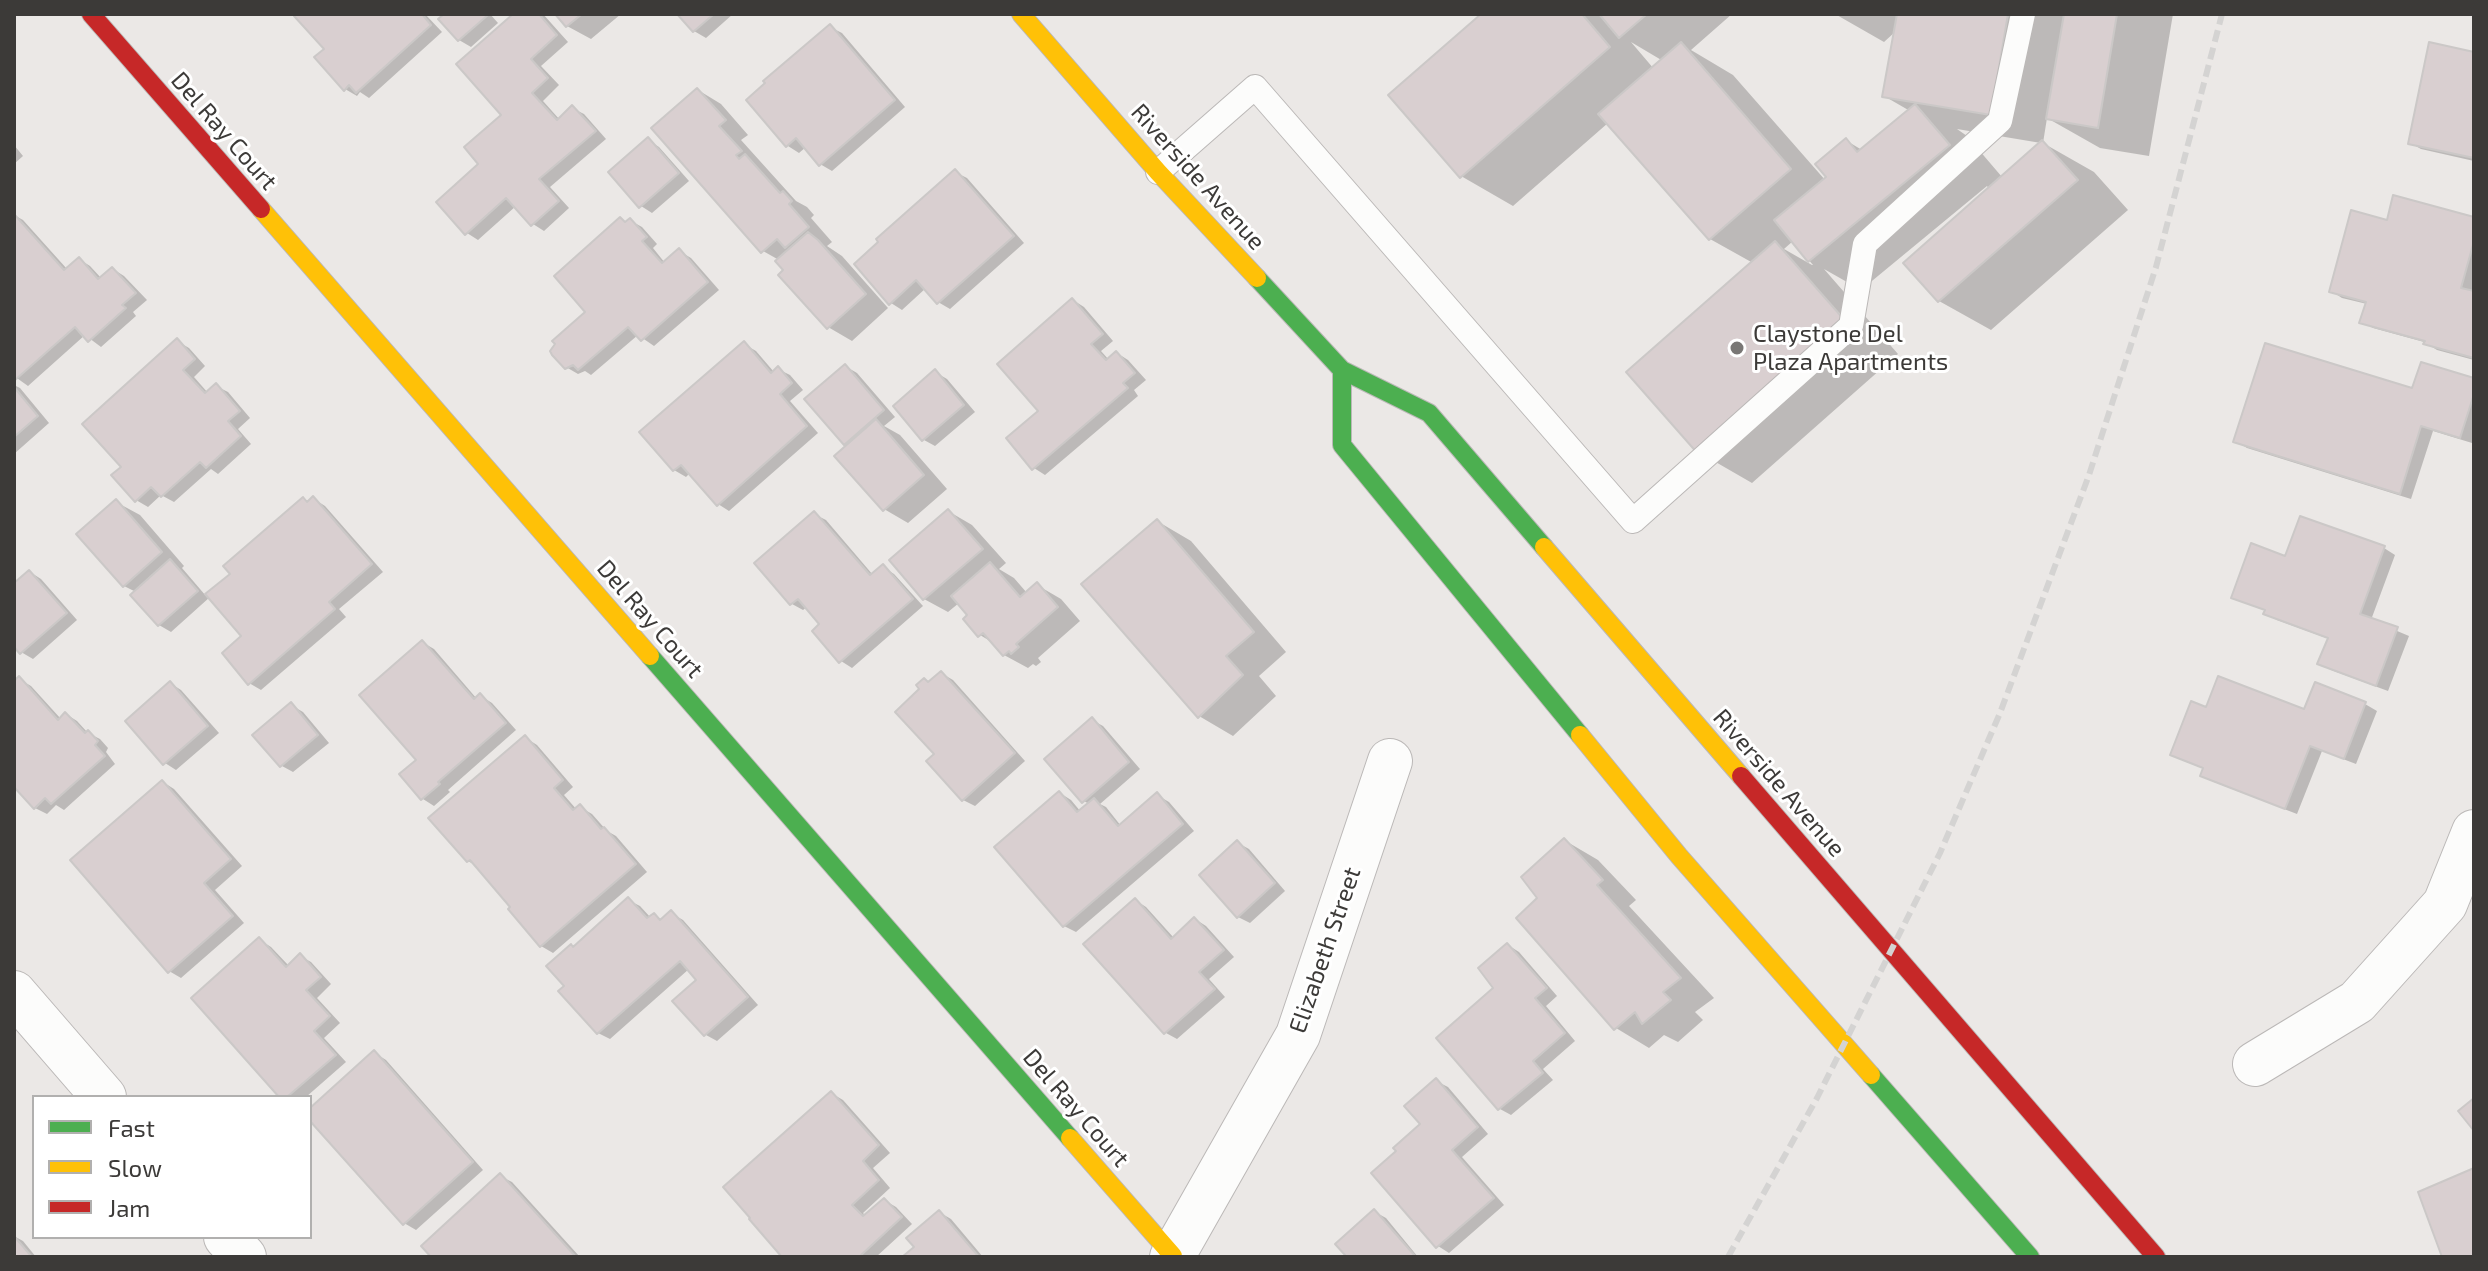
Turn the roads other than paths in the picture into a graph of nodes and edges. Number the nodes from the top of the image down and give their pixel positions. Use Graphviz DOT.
graph roads {
  1 [pos="91,14"];
  2 [pos="1021,14"];
  3 [pos="2023,14"];
  4 [pos="1158,172"];
  5 [pos="1342,370"];
  6 [pos="1390,761"];
  7 [pos="2474,832"];
  8 [pos="14,993"];
  9 [pos="2255,1064"];
  10 [pos="102,1095"];
  11 [pos="228,1239"];
  12 [pos="1173,1256"];
  13 [pos="244,1257"];
  14 [pos="2030,1257"];
  15 [pos="2156,1257"];
  1 -- 12 [label="street, Del Ray Court"];
  2 -- 4 [label="street, Riverside Avenue"];
  3 -- 4 [label="lane"];
  4 -- 5 [label="street, Riverside Avenue"];
  5 -- 14 [label="street"];
  5 -- 15 [label="street, Riverside Avenue"];
  6 -- 12 [label="street, Elizabeth Street"];
  7 -- 9 [label="street"];
  8 -- 10 [label="street"];
  11 -- 13 [label="street"];
}
